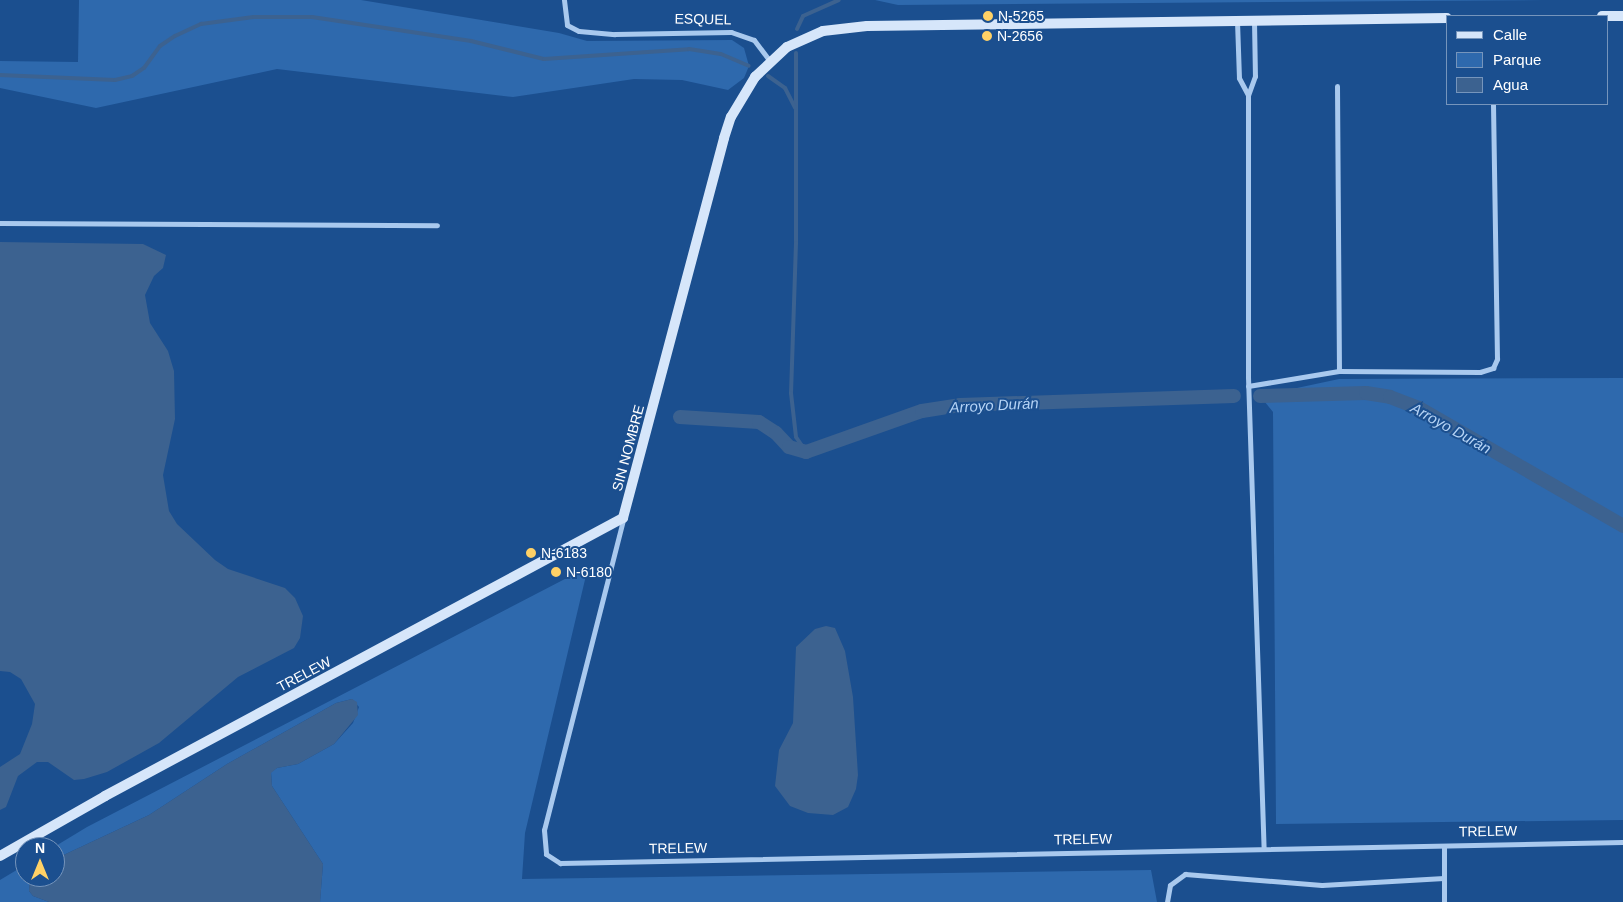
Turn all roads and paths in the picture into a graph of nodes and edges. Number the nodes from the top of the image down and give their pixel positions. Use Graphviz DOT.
graph roads {
  1 [pos="564,0"];
  2 [pos="1608,16"];
  3 [pos="1623,16"];
  4 [pos="1446,18"];
  5 [pos="1237,21"];
  6 [pos="1254,21"];
  7 [pos="770,60"];
  8 [pos="1338,86"];
  9 [pos="1248,95"];
  10 [pos="1492,105"];
  11 [pos="0,223"];
  12 [pos="437,225"];
  13 [pos="1339,371"];
  14 [pos="1248,386"];
  15 [pos="623,518"];
  16 [pos="1623,842"];
  17 [pos="1444,846"];
  18 [pos="1264,850"];
  19 [pos="546,854"];
  20 [pos="0,856"];
  21 [pos="1444,878"];
  22 [pos="1166,902"];
  23 [pos="1444,902"];
  1 -- 7 [label="street, ESQUEL"];
  2 -- 3 [label="main road"];
  4 -- 6 [label="main road"];
  5 -- 6 [label="main road"];
  5 -- 7 [label="main road"];
  5 -- 9 [label="street"];
  6 -- 9 [label="street"];
  7 -- 15 [label="main road, SIN NOMBRE"];
  8 -- 13 [label="street"];
  9 -- 14 [label="street"];
  10 -- 13 [label="street"];
  11 -- 12 [label="street"];
  13 -- 14 [label="street"];
  14 -- 18 [label="street"];
  15 -- 19 [label="street, SIN NOMBRE"];
  15 -- 20 [label="main road, TRELEW"];
  16 -- 17 [label="street, TRELEW"];
  17 -- 18 [label="street, TRELEW"];
  17 -- 21 [label="street"];
  18 -- 19 [label="street, TRELEW"];
  21 -- 22 [label="street"];
  21 -- 23 [label="street"];
}
